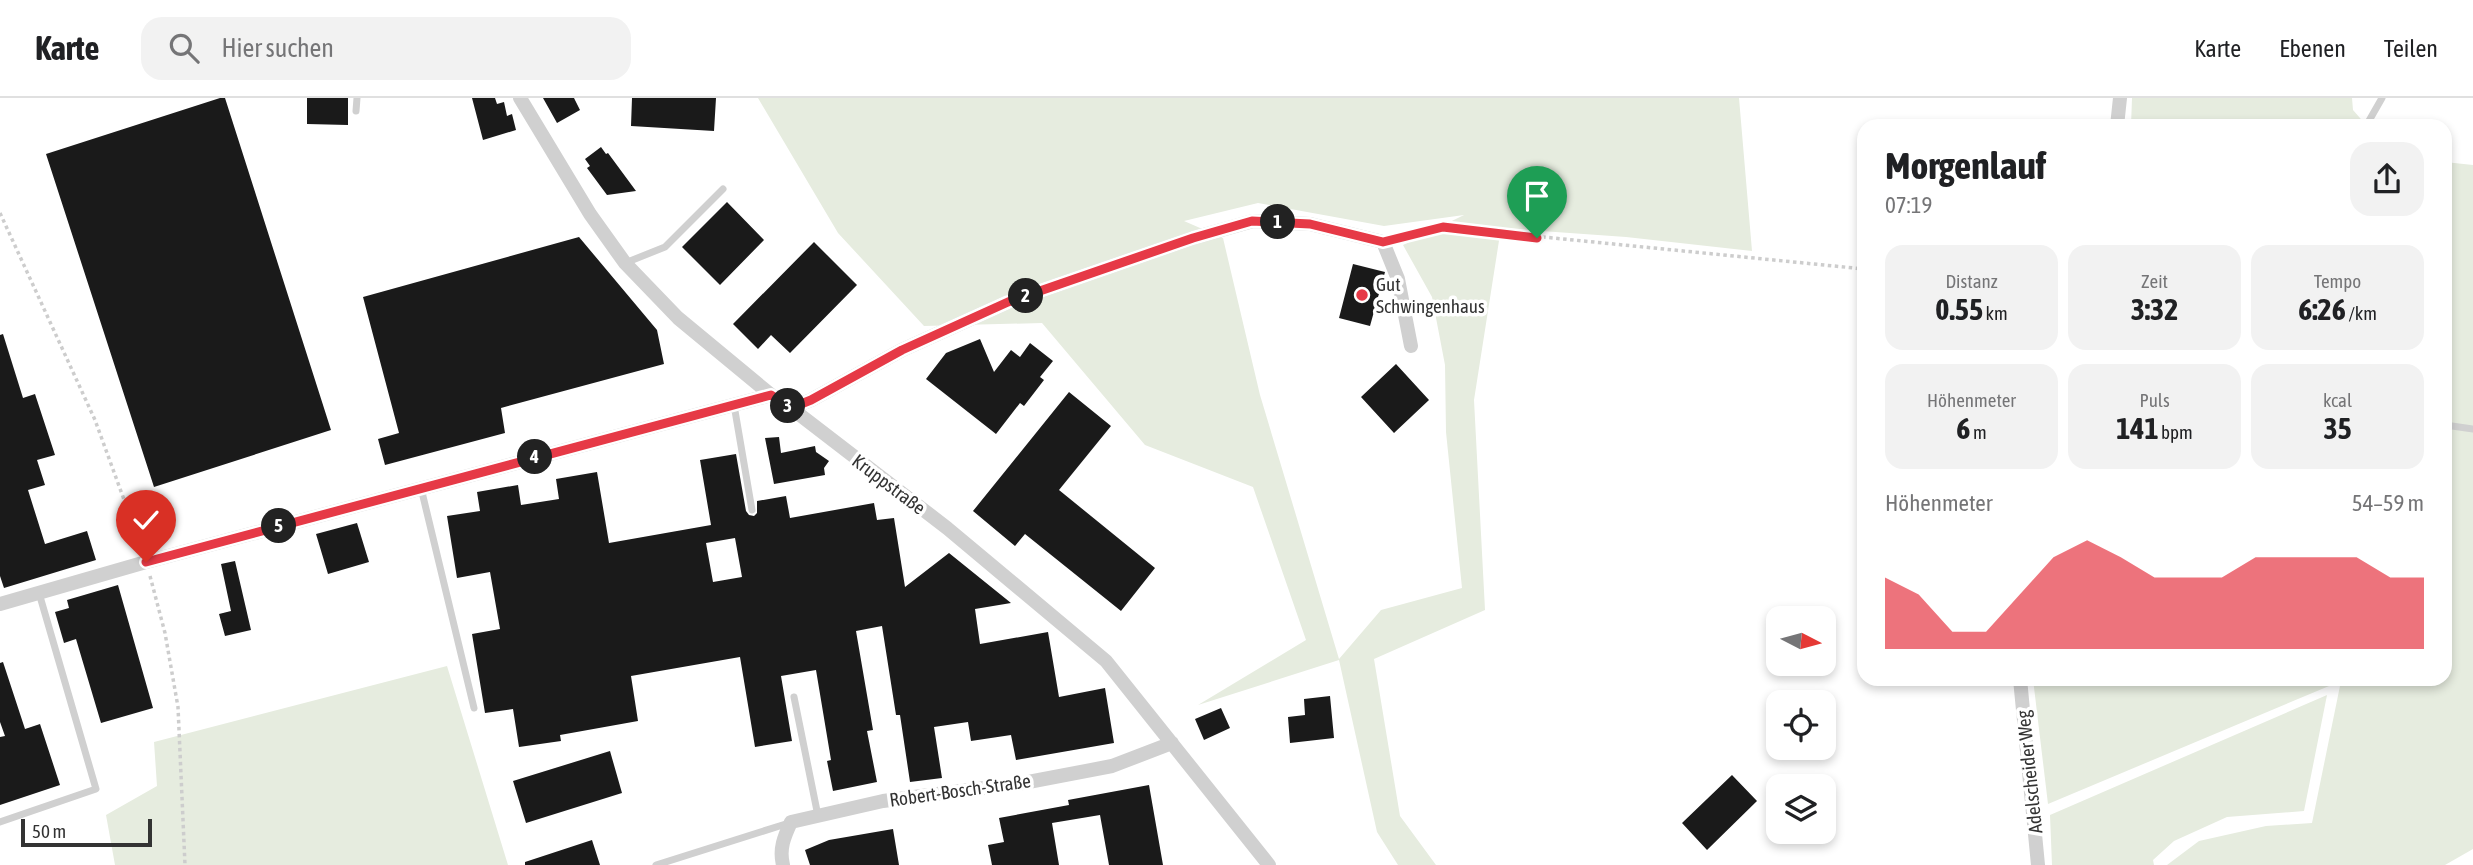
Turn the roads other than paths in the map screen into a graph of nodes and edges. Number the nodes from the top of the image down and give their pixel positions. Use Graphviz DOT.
graph roads {
  1 [pos="357,98"];
  2 [pos="520,98"];
  3 [pos="2120,98"];
  4 [pos="2382,98"];
  5 [pos="356,111"];
  6 [pos="2118,119"];
  7 [pos="2370,119"];
  8 [pos="723,189"];
  9 [pos="625,262"];
  10 [pos="1411,346"];
  11 [pos="771,395"];
  12 [pos="734,404"];
  13 [pos="791,408"];
  14 [pos="2452,426"];
  15 [pos="2473,429"];
  16 [pos="421,487"];
  17 [pos="752,510"];
  18 [pos="39,593"];
  19 [pos="0,604"];
  20 [pos="2021,686"];
  21 [pos="794,697"];
  22 [pos="474,708"];
  23 [pos="1172,743"];
  24 [pos="818,816"];
  25 [pos="0,822"];
  26 [pos="791,822"];
  27 [pos="656,865"];
  28 [pos="783,865"];
  29 [pos="1269,865"];
  30 [pos="2038,865"];
  1 -- 5 [label="lane"];
  2 -- 9 [label="street, Kruppstraße"];
  3 -- 6 [label="street"];
  4 -- 7 [label="lane"];
  8 -- 9 [label="lane"];
  9 -- 11 [label="street, Kruppstraße"];
  10 -- 13 [label="street"];
  11 -- 12 [label="street"];
  11 -- 13 [label="street, Kruppstraße"];
  12 -- 16 [label="street"];
  12 -- 17 [label="lane"];
  13 -- 23 [label="street, Kruppstraße"];
  14 -- 15 [label="lane"];
  16 -- 18 [label="street"];
  16 -- 22 [label="lane"];
  18 -- 19 [label="street"];
  18 -- 25 [label="lane"];
  20 -- 30 [label="street, Adelscheider Weg"];
  21 -- 24 [label="lane"];
  23 -- 24 [label="street, Robert-Bosch-Straße"];
  23 -- 29 [label="street, Kruppstraße"];
  24 -- 26 [label="street, Robert-Bosch-Straße"];
  26 -- 27 [label="lane"];
  26 -- 28 [label="street"];
}
